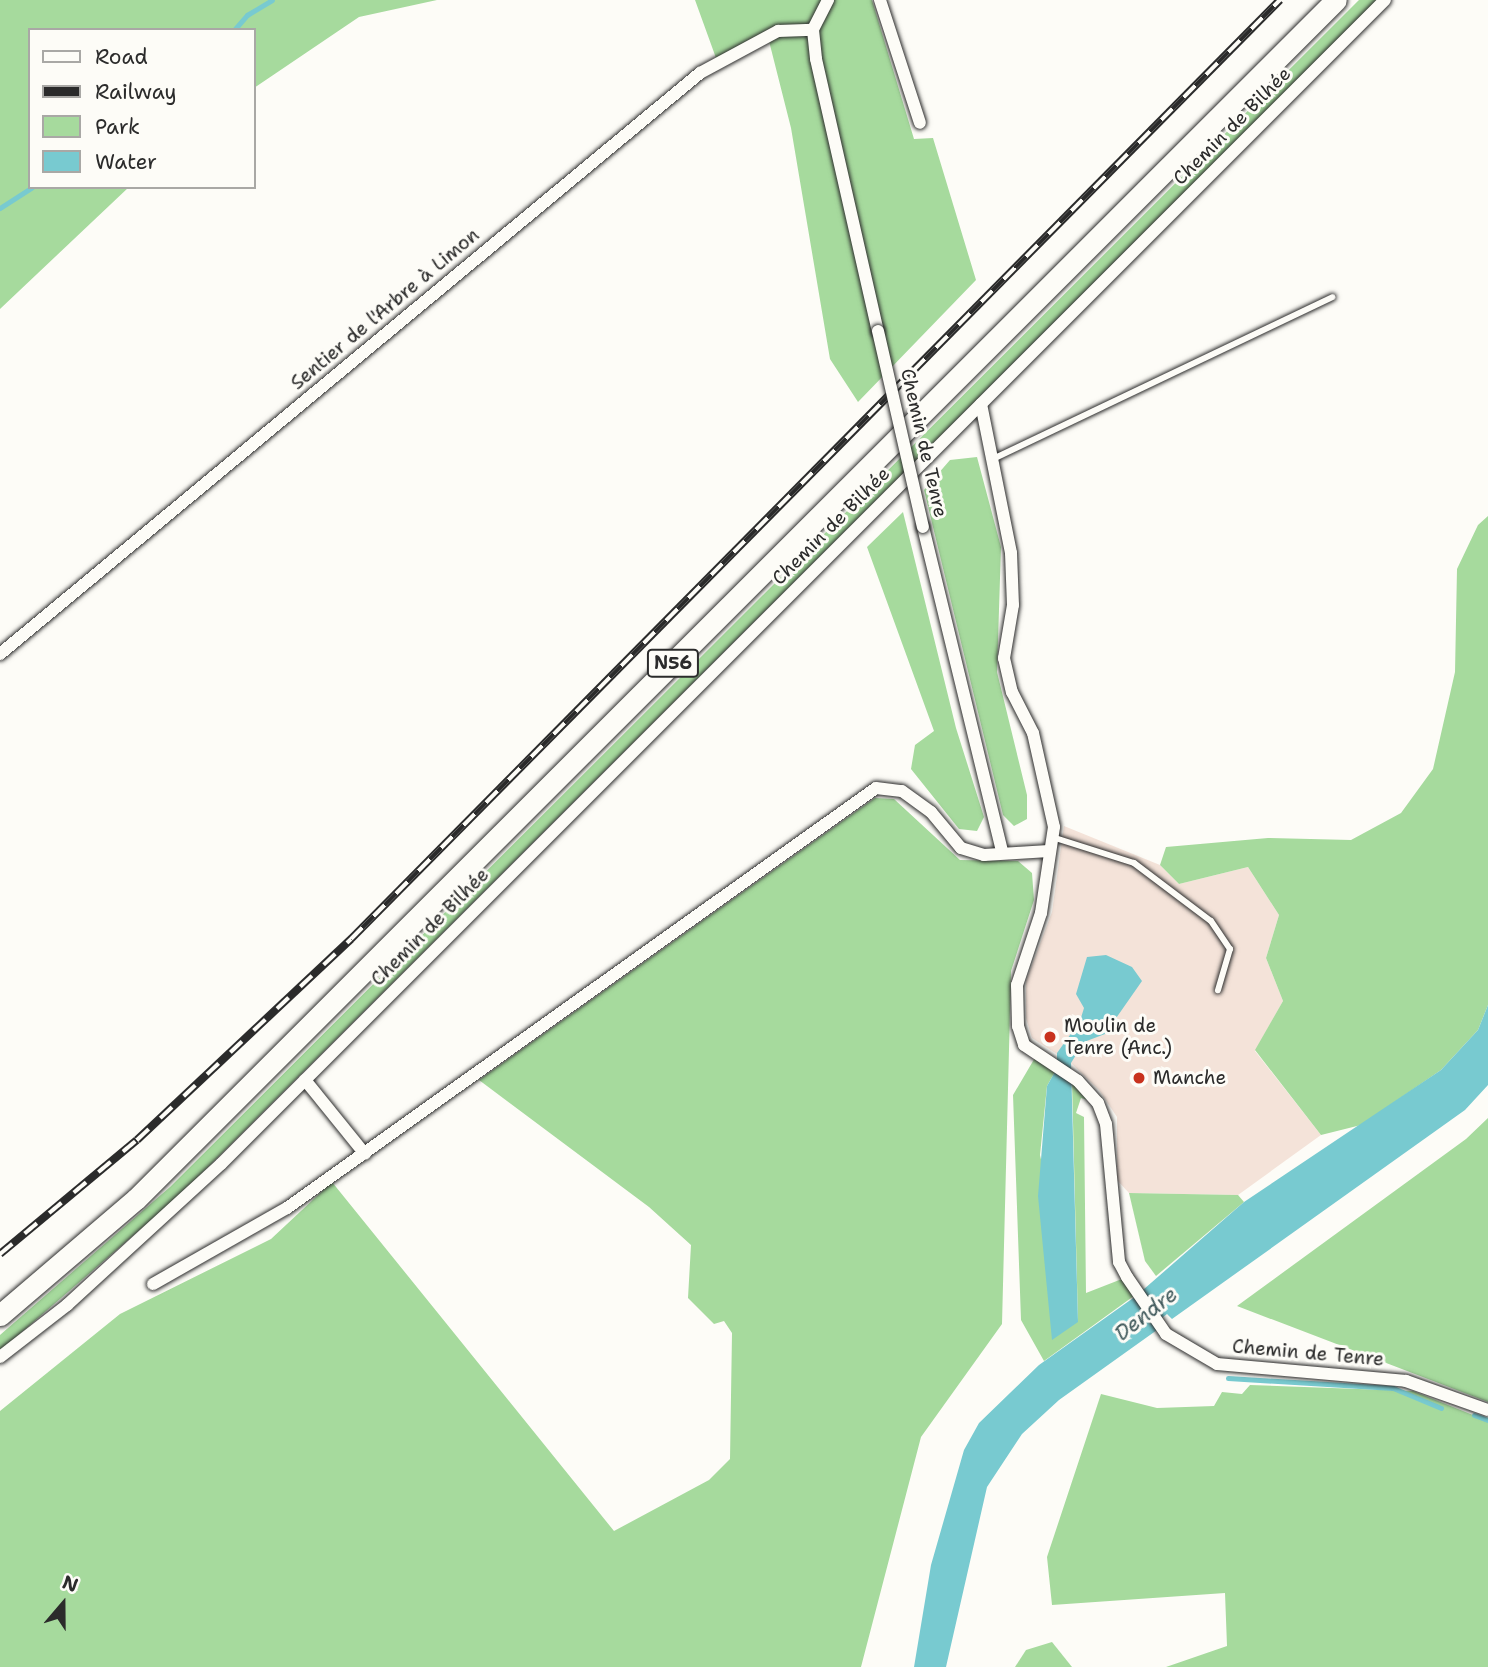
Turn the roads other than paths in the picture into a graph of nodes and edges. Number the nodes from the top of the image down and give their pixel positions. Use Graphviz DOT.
graph roads {
  1 [pos="828,0"];
  2 [pos="880,0"];
  3 [pos="1336,0"];
  4 [pos="1385,0"];
  5 [pos="813,30"];
  6 [pos="920,123"];
  7 [pos="1332,297"];
  8 [pos="981,404"];
  9 [pos="993,458"];
  10 [pos="0,654"];
  11 [pos="1052,836"];
  12 [pos="1002,851"];
  13 [pos="1049,851"];
  14 [pos="1218,990"];
  15 [pos="305,1080"];
  16 [pos="365,1154"];
  17 [pos="153,1284"];
  18 [pos="0,1315"];
  19 [pos="0,1357"];
  20 [pos="1488,1410"];
  1 -- 5 [label="street"];
  2 -- 6 [label="street"];
  3 -- 18 [label="highway, N56"];
  4 -- 8 [label="street, Chemin de Bilhée"];
  5 -- 10 [label="street, Sentier de l'Arbre à Limon"];
  5 -- 12 [label="street, Chemin de Tenre, bridge"];
  7 -- 9 [label="lane"];
  8 -- 9 [label="street, Chemin de Tenre"];
  8 -- 15 [label="street, Chemin de Bilhée"];
  9 -- 11 [label="street, Chemin de Tenre"];
  11 -- 13 [label="street, Chemin de Tenre"];
  11 -- 14 [label="lane"];
  12 -- 13 [label="street"];
  12 -- 16 [label="street"];
  13 -- 20 [label="street, Chemin de Tenre"];
  15 -- 16 [label="street"];
  15 -- 19 [label="street, Chemin de Bilhée"];
  16 -- 17 [label="street"];
}
